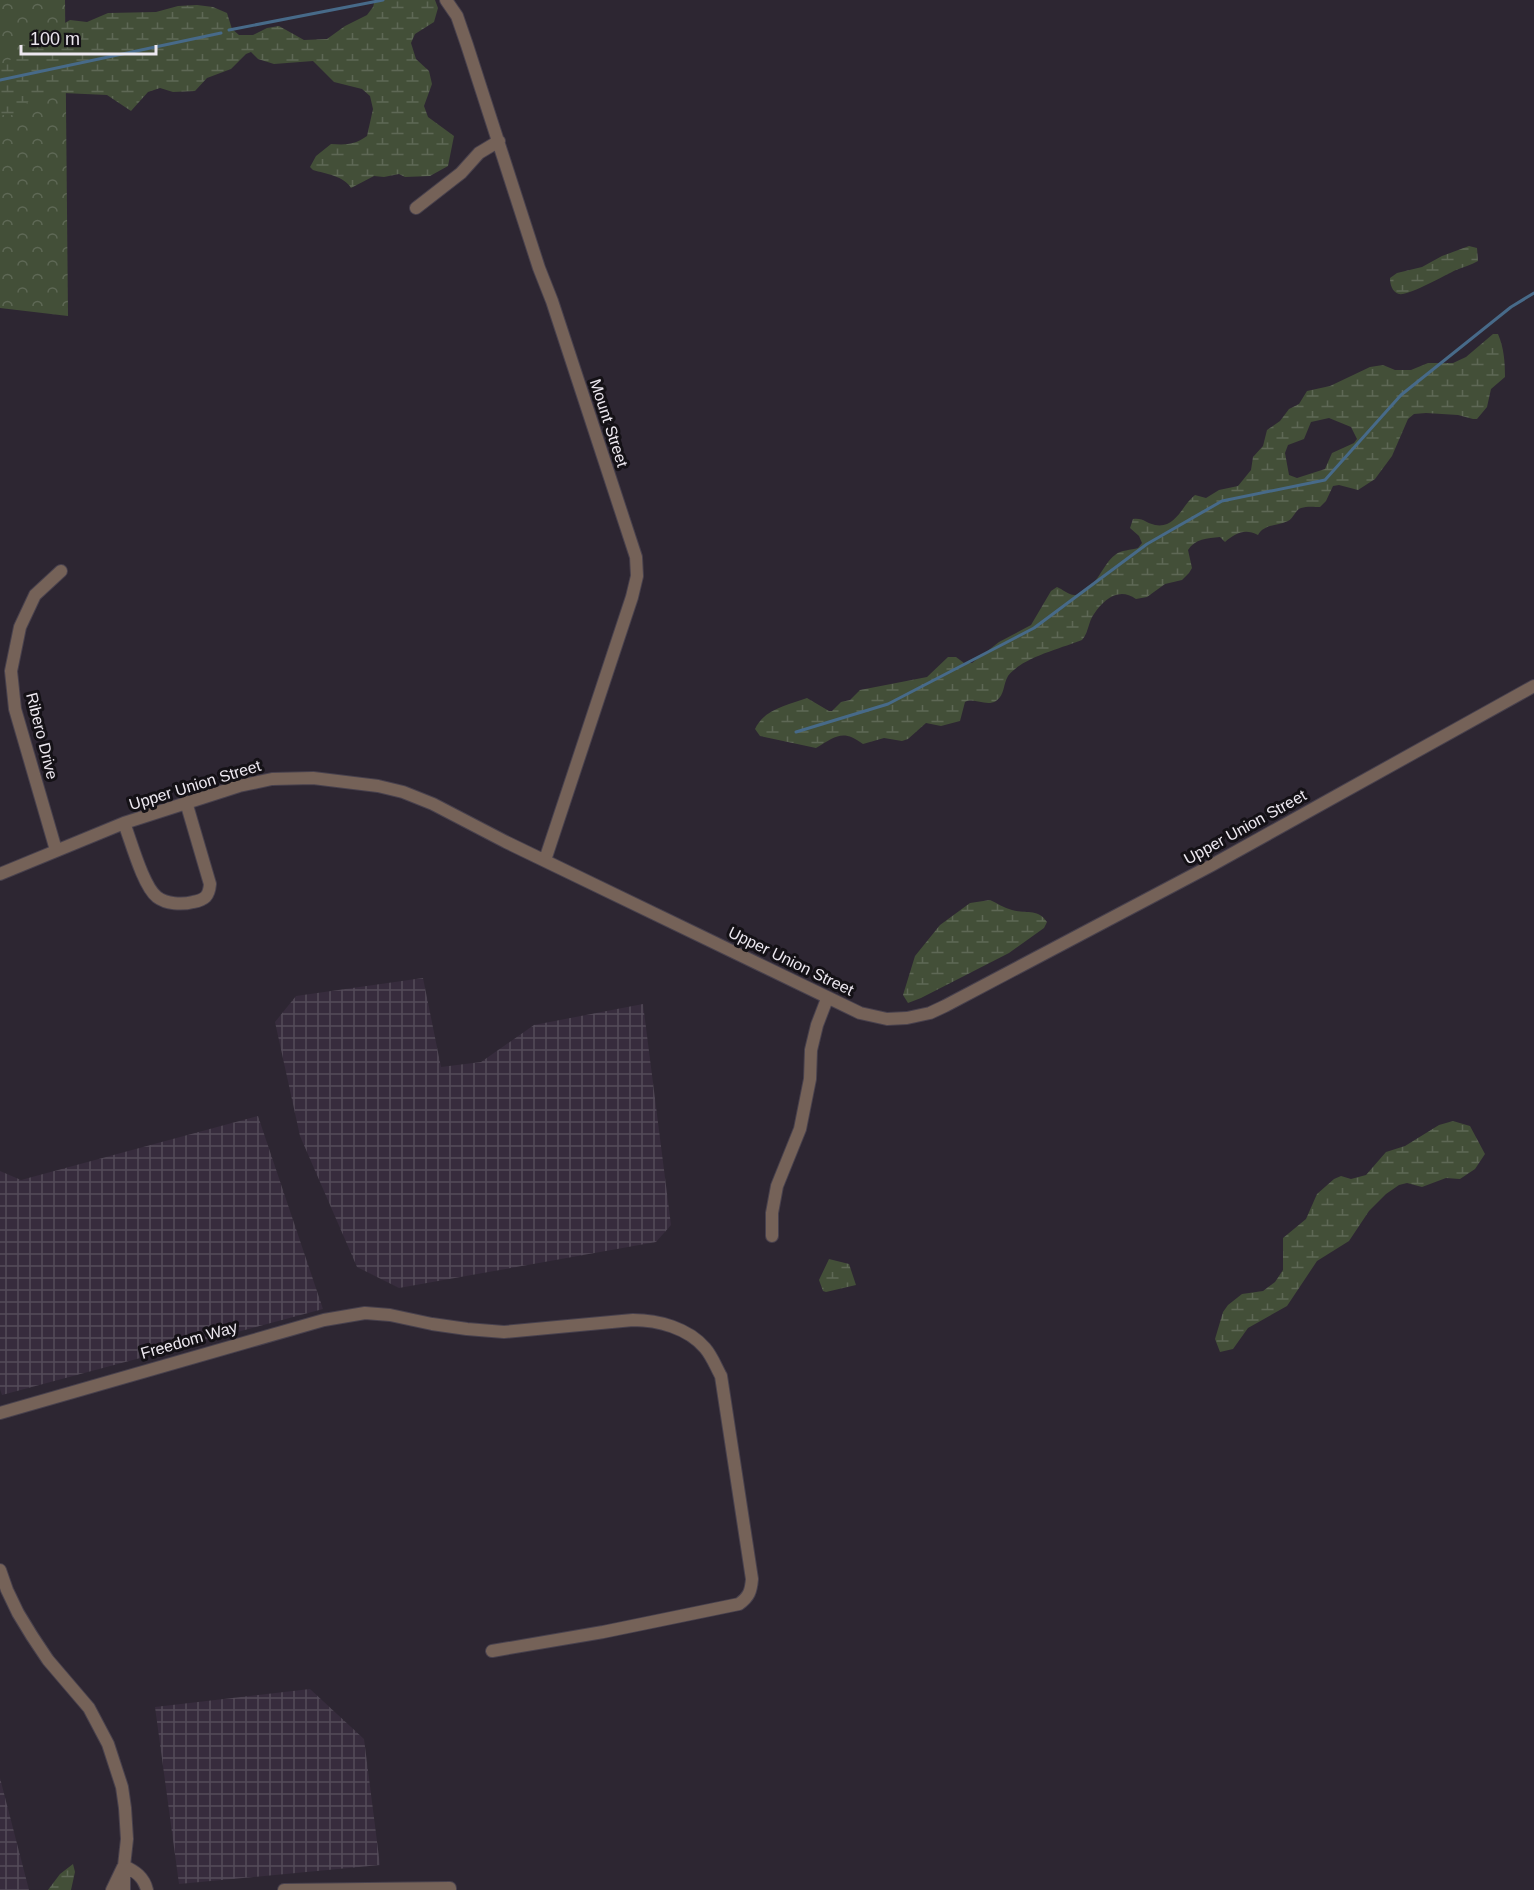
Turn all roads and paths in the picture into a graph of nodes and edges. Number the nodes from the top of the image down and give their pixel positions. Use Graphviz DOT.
graph roads {
  1 [pos="446,0"];
  2 [pos="499,141"];
  3 [pos="416,208"];
  4 [pos="61,571"];
  5 [pos="1534,686"];
  6 [pos="186,802"];
  7 [pos="124,824"];
  8 [pos="56,850"];
  9 [pos="545,860"];
  10 [pos="0,874"];
  11 [pos="827,999"];
  12 [pos="772,1236"];
  13 [pos="0,1413"];
  14 [pos="0,1570"];
  15 [pos="492,1651"];
  16 [pos="124,1866"];
  17 [pos="112,1890"];
  18 [pos="124,1890"];
  19 [pos="147,1890"];
  20 [pos="284,1890"];
  21 [pos="450,1890"];
  1 -- 2 [label="street, Mount Street"];
  2 -- 3 [label="street"];
  2 -- 9 [label="street, Mount Street"];
  4 -- 8 [label="street, Ribero Drive"];
  5 -- 11 [label="street, Upper Union Street"];
  6 -- 7 [label="street, Upper Union Street"];
  6 -- 7 [label="street"];
  6 -- 9 [label="street, Upper Union Street"];
  7 -- 8 [label="street, Upper Union Street"];
  8 -- 10 [label="street, Upper Union Street"];
  9 -- 11 [label="street, Upper Union Street"];
  11 -- 12 [label="street"];
  13 -- 15 [label="street, Freedom Way"];
  14 -- 16 [label="street"];
  16 -- 17 [label="street"];
  16 -- 18 [label="street"];
  16 -- 19 [label="street"];
  20 -- 21 [label="street"];
}
